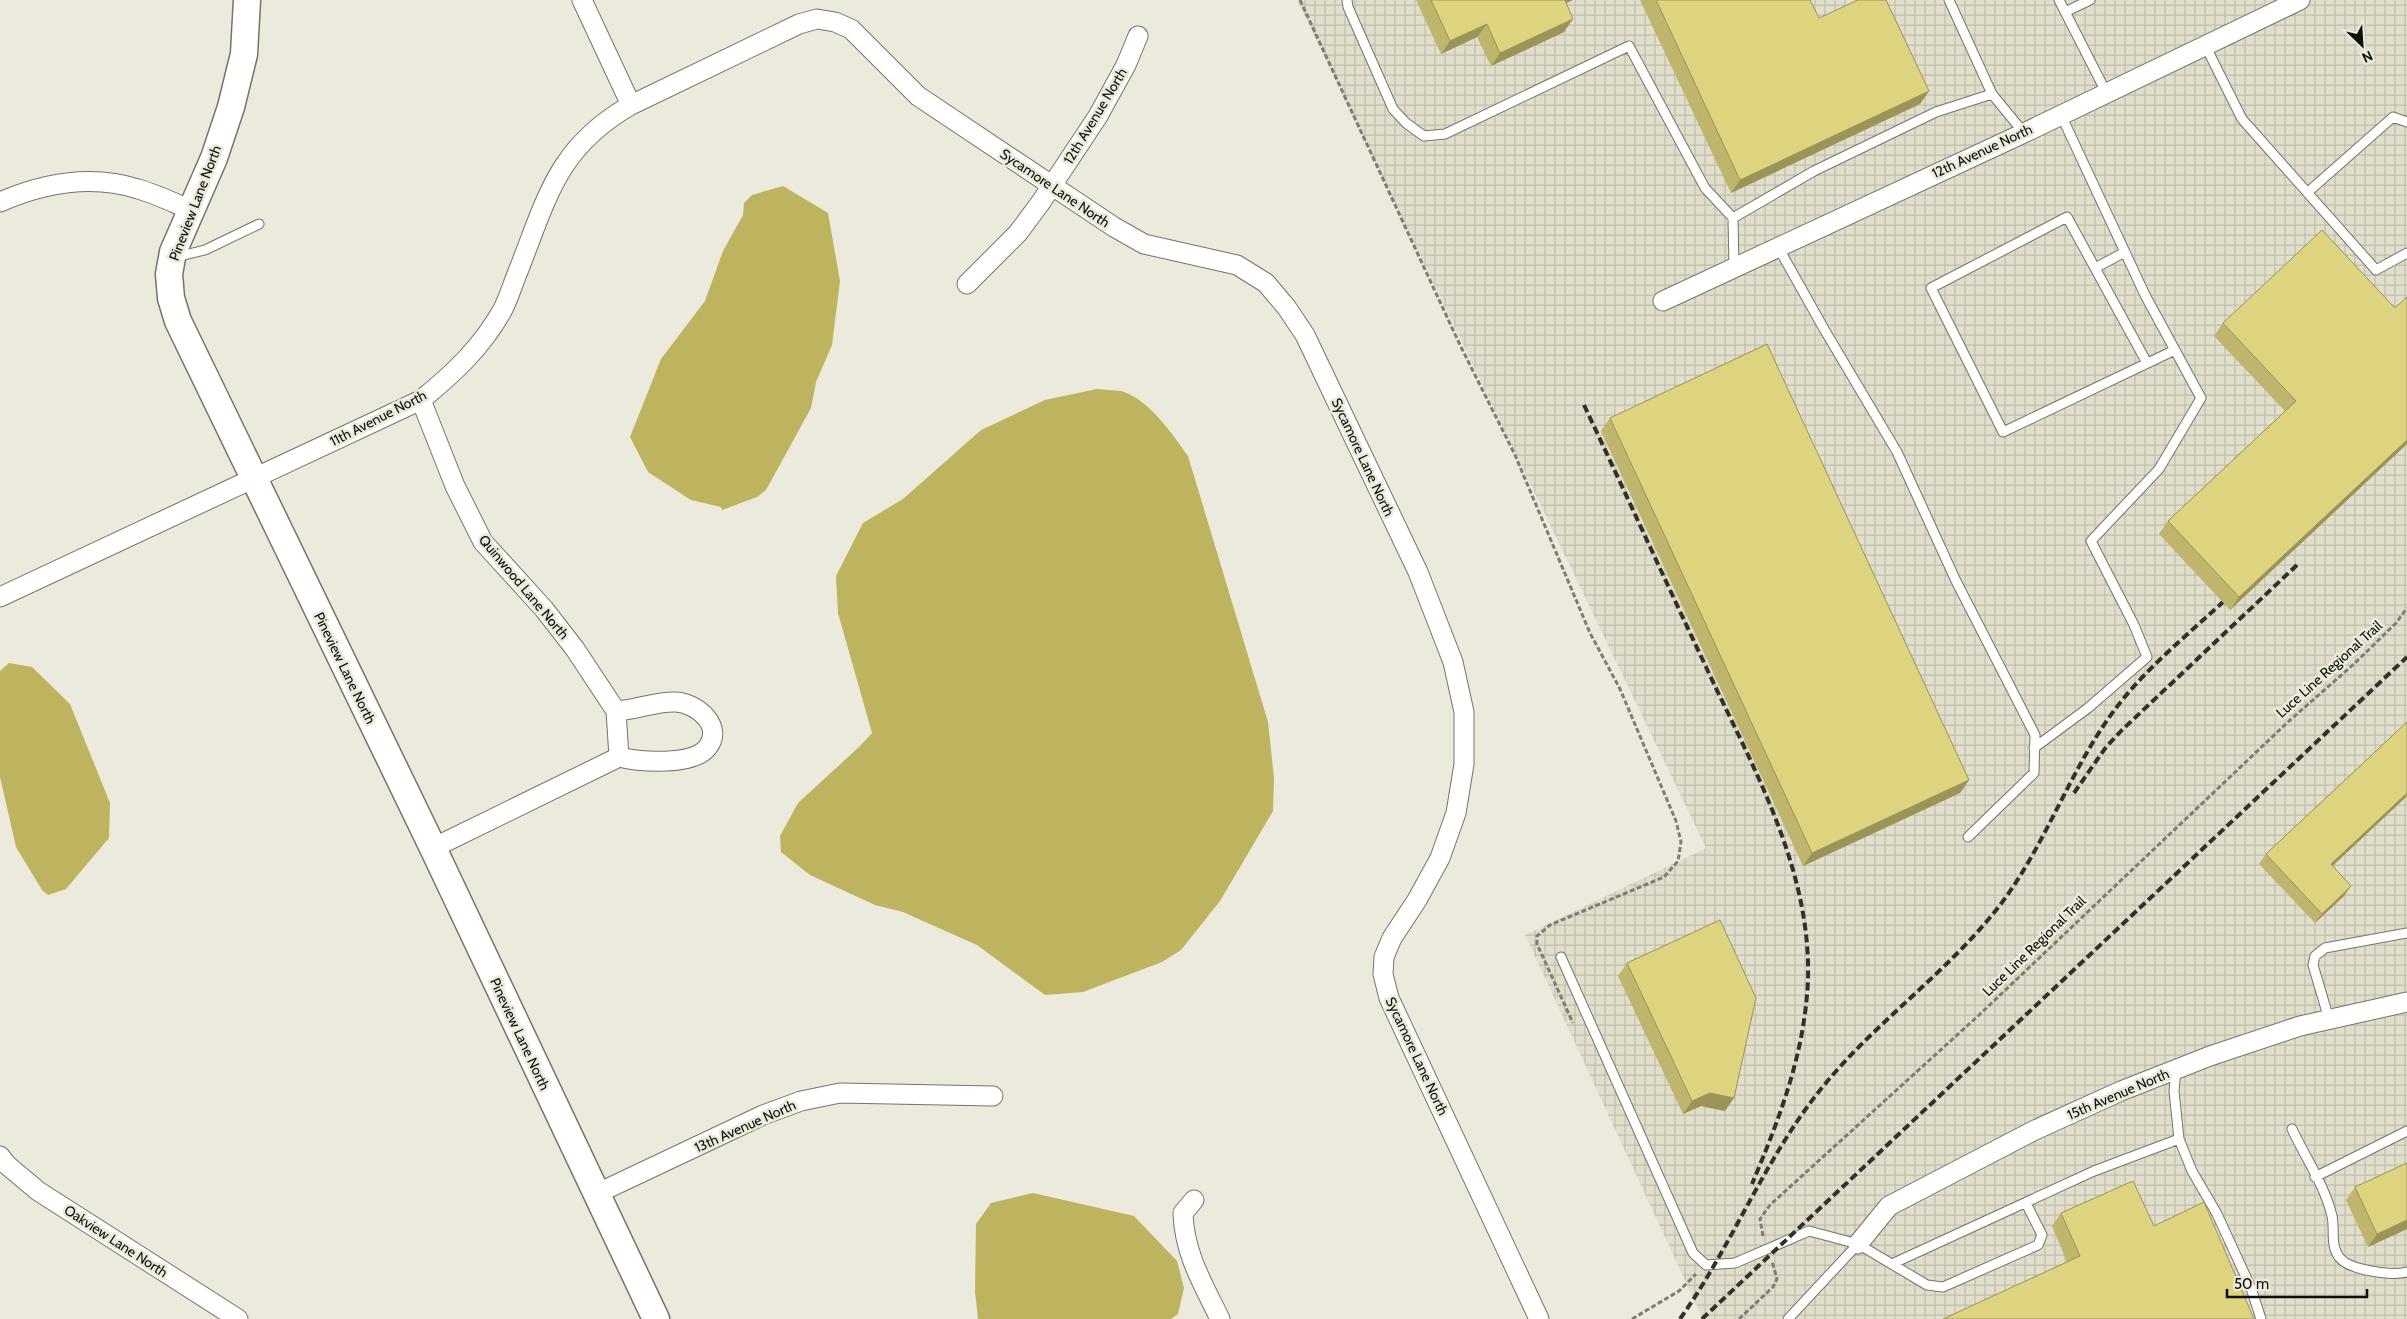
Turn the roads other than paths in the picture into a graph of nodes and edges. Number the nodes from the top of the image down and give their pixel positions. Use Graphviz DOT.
graph roads {
  1 [pos="247,0"];
  2 [pos="582,0"];
  3 [pos="1347,0"];
  4 [pos="1949,0"];
  5 [pos="2059,0"];
  6 [pos="2090,0"];
  7 [pos="2300,0"];
  8 [pos="2065,12"];
  9 [pos="1138,36"];
  10 [pos="2205,45"];
  11 [pos="2106,92"];
  12 [pos="1992,94"];
  13 [pos="631,105"];
  14 [pos="2060,114"];
  15 [pos="2407,122"];
  16 [pos="2024,133"];
  17 [pos="1051,186"];
  18 [pos="2308,192"];
  19 [pos="0,202"];
  20 [pos="191,210"];
  21 [pos="1733,218"];
  22 [pos="259,224"];
  23 [pos="1778,247"];
  24 [pos="2125,252"];
  25 [pos="2407,253"];
  26 [pos="172,258"];
  27 [pos="1734,268"];
  28 [pos="2095,268"];
  29 [pos="967,284"];
  30 [pos="1664,301"];
  31 [pos="2175,350"];
  32 [pos="2147,363"];
  33 [pos="420,400"];
  34 [pos="253,478"];
  35 [pos="0,597"];
  36 [pos="616,711"];
  37 [pos="2034,748"];
  38 [pos="619,757"];
  39 [pos="1968,837"];
  40 [pos="433,848"];
  41 [pos="2407,933"];
  42 [pos="1561,957"];
  43 [pos="2407,1002"];
  44 [pos="2329,1019"];
  45 [pos="2176,1070"];
  46 [pos="993,1096"];
  47 [pos="2292,1129"];
  48 [pos="2407,1131"];
  49 [pos="2179,1139"];
  50 [pos="2,1166"];
  51 [pos="2315,1177"];
  52 [pos="596,1194"];
  53 [pos="1194,1200"];
  54 [pos="2026,1203"];
  55 [pos="1858,1244"];
  56 [pos="1894,1263"];
  57 [pos="2407,1272"];
  58 [pos="238,1319"];
  59 [pos="656,1319"];
  60 [pos="1220,1319"];
  61 [pos="1539,1319"];
  62 [pos="1788,1319"];
  63 [pos="2261,1319"];
  1 -- 20 [label="street, Pineview Lane North"];
  2 -- 13 [label="street"];
  3 -- 21 [label="lane"];
  4 -- 12 [label="lane"];
  5 -- 8 [label="lane"];
  6 -- 8 [label="lane"];
  7 -- 10 [label="street, 12th Avenue North"];
  8 -- 11 [label="lane"];
  9 -- 17 [label="street, 12th Avenue North"];
  10 -- 11 [label="street, 12th Avenue North"];
  10 -- 18 [label="lane"];
  11 -- 14 [label="street, 12th Avenue North"];
  12 -- 16 [label="lane"];
  12 -- 21 [label="lane"];
  13 -- 17 [label="street, Sycamore Lane North"];
  13 -- 33 [label="street, 11th Avenue North"];
  14 -- 16 [label="street, 12th Avenue North"];
  14 -- 24 [label="lane"];
  15 -- 18 [label="lane"];
  16 -- 23 [label="street, 12th Avenue North"];
  17 -- 29 [label="street, 12th Avenue North"];
  17 -- 61 [label="street, Sycamore Lane North"];
  18 -- 25 [label="lane"];
  19 -- 20 [label="street"];
  20 -- 26 [label="street, Pineview Lane North"];
  21 -- 27 [label="lane"];
  22 -- 26 [label="lane"];
  23 -- 27 [label="street, 12th Avenue North"];
  23 -- 37 [label="lane"];
  24 -- 28 [label="lane"];
  24 -- 31 [label="lane"];
  26 -- 34 [label="street, Pineview Lane North"];
  27 -- 30 [label="street, 12th Avenue North"];
  28 -- 32 [label="lane"];
  28 -- 32 [label="lane"];
  31 -- 32 [label="lane"];
  31 -- 37 [label="lane"];
  33 -- 34 [label="street, 11th Avenue North"];
  33 -- 36 [label="street, Quinwood Lane North"];
  34 -- 35 [label="street, 11th Avenue North"];
  34 -- 40 [label="street, Pineview Lane North"];
  36 -- 38 [label="street, Quinwood Lane North"];
  36 -- 38 [label="street"];
  37 -- 39 [label="lane"];
  38 -- 40 [label="street"];
  40 -- 52 [label="street, Pineview Lane North"];
  41 -- 44 [label="lane"];
  42 -- 55 [label="lane"];
  43 -- 44 [label="street, 15th Avenue North"];
  44 -- 45 [label="street, 15th Avenue North"];
  45 -- 49 [label="lane"];
  45 -- 55 [label="street, 15th Avenue North"];
  46 -- 52 [label="street, 13th Avenue North"];
  47 -- 51 [label="lane"];
  48 -- 51 [label="lane"];
  49 -- 54 [label="lane"];
  49 -- 63 [label="lane"];
  50 -- 58 [label="street, Oakview Lane North"];
  51 -- 57 [label="lane"];
  52 -- 59 [label="street, Pineview Lane North"];
  53 -- 60 [label="street"];
  54 -- 56 [label="lane"];
  54 -- 56 [label="lane"];
  55 -- 56 [label="lane"];
  55 -- 62 [label="lane"];
}
